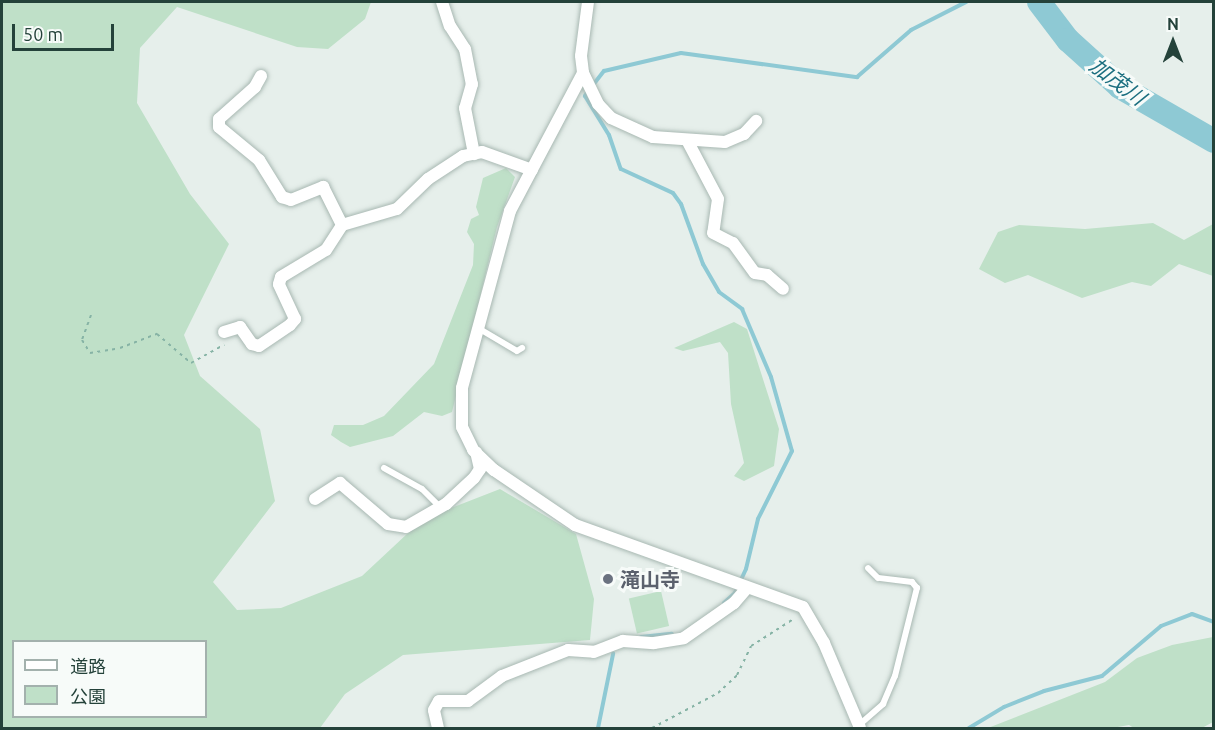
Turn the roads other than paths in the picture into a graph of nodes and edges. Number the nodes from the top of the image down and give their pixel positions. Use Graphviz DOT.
graph roads {
  1 [pos="441,2"];
  2 [pos="588,2"];
  3 [pos="583,73"];
  4 [pos="261,76"];
  5 [pos="756,121"];
  6 [pos="688,142"];
  7 [pos="474,154"];
  8 [pos="532,170"];
  9 [pos="342,225"];
  10 [pos="783,289"];
  11 [pos="477,328"];
  12 [pos="224,332"];
  13 [pos="522,348"];
  14 [pos="476,452"];
  15 [pos="384,468"];
  16 [pos="315,499"];
  17 [pos="440,507"];
  18 [pos="867,568"];
  19 [pos="741,587"];
  20 [pos="859,727"];
  21 [pos="438,729"];
  1 -- 7 [label="street"];
  2 -- 3 [label="street"];
  3 -- 6 [label="street"];
  3 -- 8 [label="street"];
  4 -- 9 [label="street"];
  5 -- 6 [label="street"];
  6 -- 10 [label="street"];
  7 -- 8 [label="street"];
  7 -- 9 [label="street"];
  8 -- 11 [label="street"];
  9 -- 12 [label="street"];
  11 -- 13 [label="lane"];
  11 -- 14 [label="street"];
  14 -- 17 [label="street"];
  14 -- 19 [label="street"];
  15 -- 17 [label="lane"];
  16 -- 17 [label="street"];
  18 -- 20 [label="lane"];
  19 -- 20 [label="street"];
  19 -- 21 [label="street"];
}
